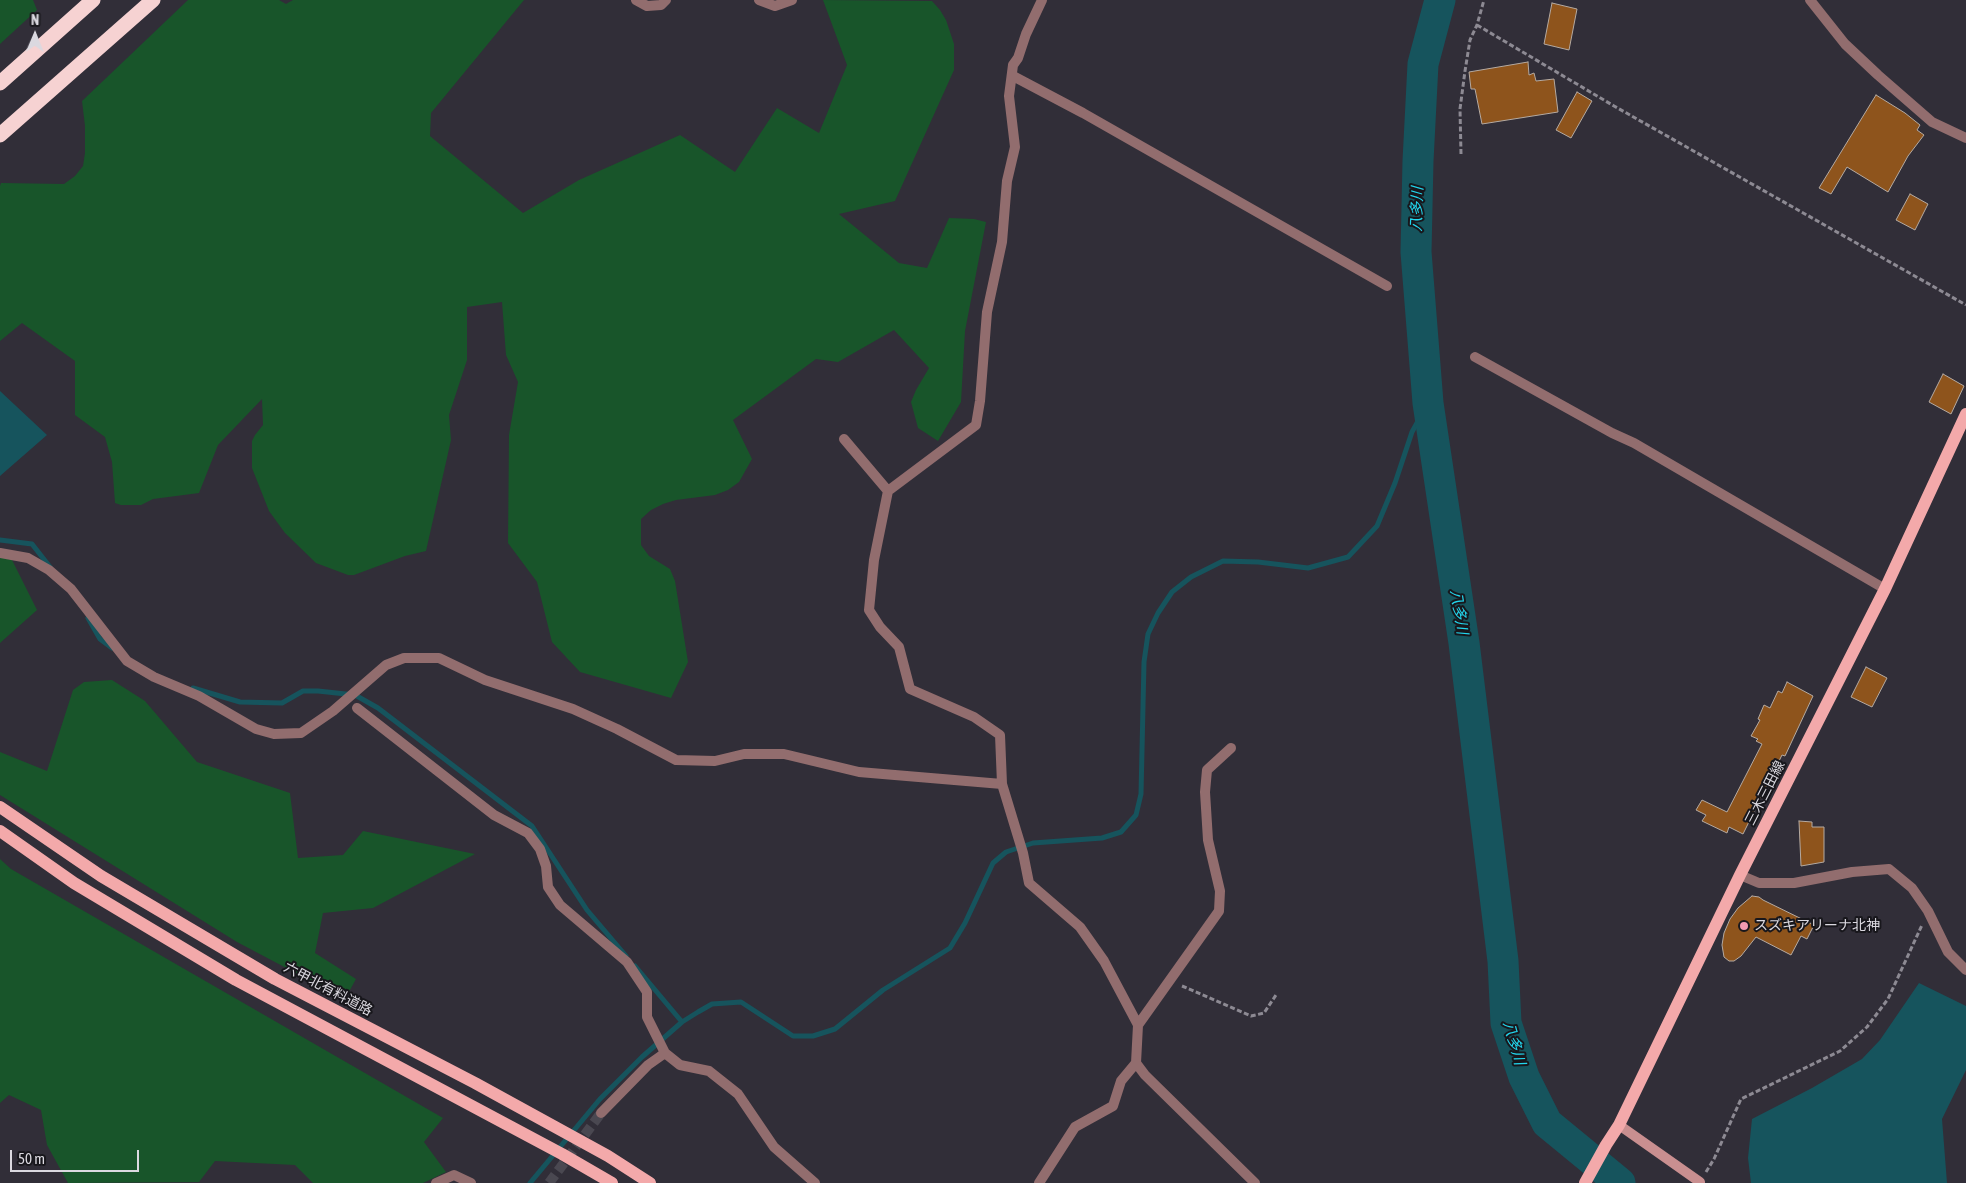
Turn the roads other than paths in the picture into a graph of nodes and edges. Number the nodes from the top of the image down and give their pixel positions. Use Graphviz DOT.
graph roads {
  1 [pos="93,0"];
  2 [pos="153,0"];
  3 [pos="636,0"];
  4 [pos="666,0"];
  5 [pos="760,0"];
  6 [pos="792,0"];
  7 [pos="1042,0"];
  8 [pos="1810,0"];
  9 [pos="1013,76"];
  10 [pos="0,82"];
  11 [pos="0,135"];
  12 [pos="1966,138"];
  13 [pos="1387,286"];
  14 [pos="1475,357"];
  15 [pos="1966,414"];
  16 [pos="844,439"];
  17 [pos="888,491"];
  18 [pos="0,553"];
  19 [pos="1885,589"];
  20 [pos="357,708"];
  21 [pos="1231,748"];
  22 [pos="1002,784"];
  23 [pos="0,807"];
  24 [pos="0,831"];
  25 [pos="1740,875"];
  26 [pos="1966,970"];
  27 [pos="1138,1025"];
  28 [pos="665,1053"];
  29 [pos="1136,1063"];
  30 [pos="601,1113"];
  31 [pos="1618,1125"];
  32 [pos="1253,1182"];
  33 [pos="1700,1182"];
  34 [pos="436,1183"];
  35 [pos="472,1183"];
  36 [pos="612,1183"];
  37 [pos="650,1183"];
  38 [pos="815,1183"];
  39 [pos="1040,1183"];
  40 [pos="1586,1183"];
  1 -- 10 [label="highway"];
  2 -- 11 [label="highway"];
  3 -- 4 [label="street"];
  5 -- 6 [label="street"];
  7 -- 9 [label="street"];
  8 -- 12 [label="street"];
  9 -- 13 [label="street"];
  9 -- 17 [label="street"];
  14 -- 19 [label="street"];
  15 -- 19 [label="main road, 三木三田線"];
  16 -- 17 [label="street"];
  17 -- 22 [label="street"];
  18 -- 22 [label="street"];
  19 -- 25 [label="main road, 三木三田線"];
  20 -- 28 [label="street"];
  21 -- 27 [label="street"];
  22 -- 27 [label="street"];
  23 -- 37 [label="main road, 六甲北有料道路"];
  24 -- 36 [label="main road"];
  25 -- 26 [label="street"];
  25 -- 31 [label="main road, 三木三田線"];
  27 -- 29 [label="street"];
  28 -- 30 [label="street"];
  28 -- 38 [label="street"];
  29 -- 32 [label="street"];
  29 -- 39 [label="street"];
  31 -- 33 [label="street"];
  31 -- 40 [label="main road, 三木三田線"];
  34 -- 35 [label="street"];
}
